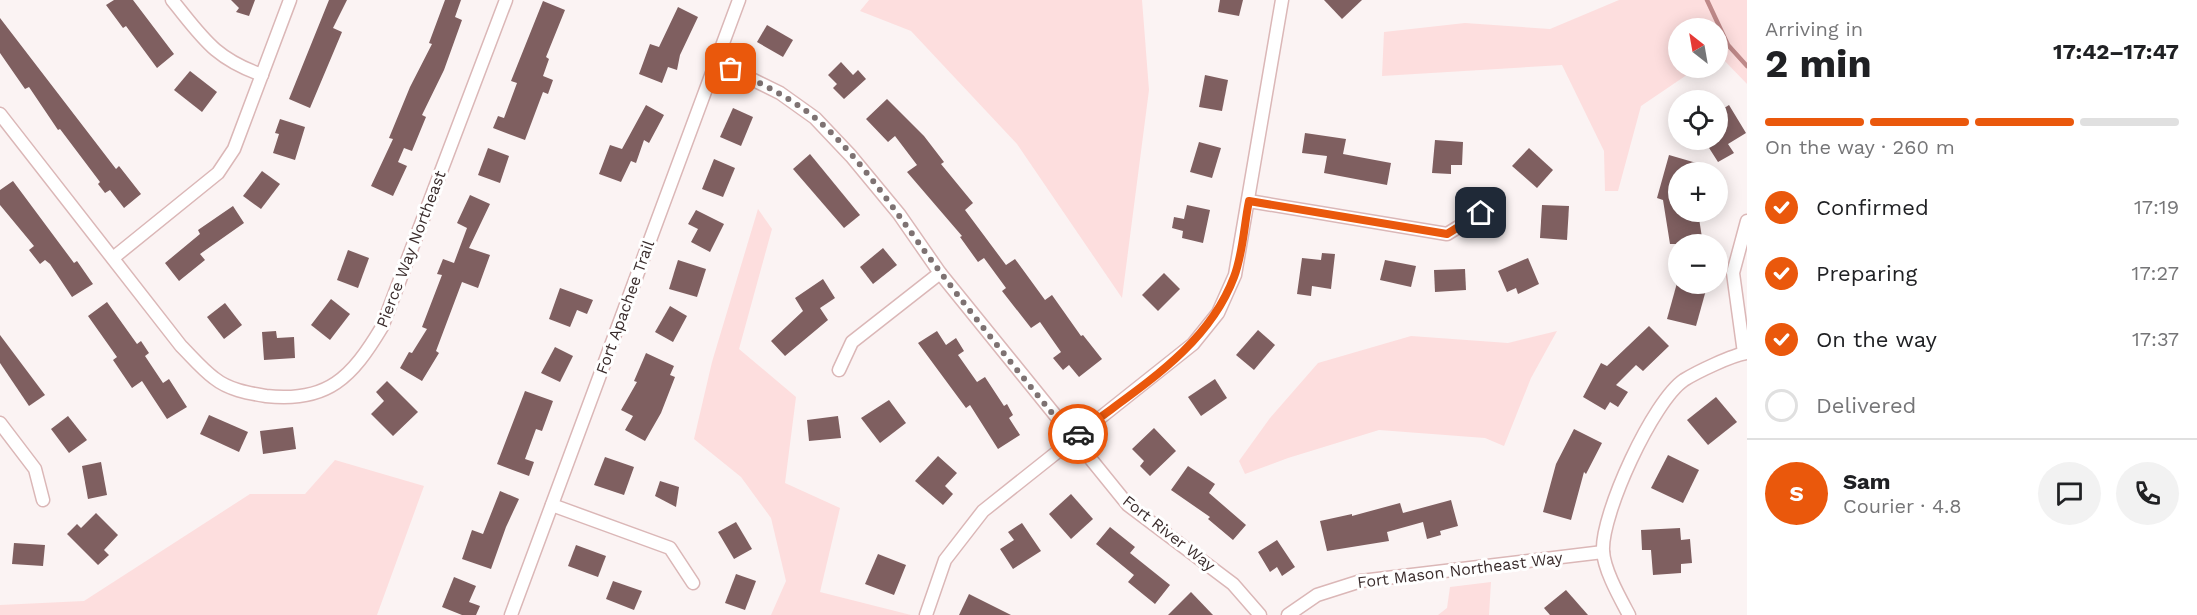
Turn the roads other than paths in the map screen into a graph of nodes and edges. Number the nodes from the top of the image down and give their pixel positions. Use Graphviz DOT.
graph roads {
  1 [pos="172,0"];
  2 [pos="290,0"];
  3 [pos="506,0"];
  4 [pos="738,0"];
  5 [pos="1282,0"];
  6 [pos="715,61"];
  7 [pos="262,75"];
  8 [pos="0,114"];
  9 [pos="1249,201"];
  10 [pos="1481,213"];
  11 [pos="1747,221"];
  12 [pos="113,258"];
  13 [pos="940,273"];
  14 [pos="1746,353"];
  15 [pos="839,370"];
  16 [pos="0,423"];
  17 [pos="1072,438"];
  18 [pos="43,500"];
  19 [pos="552,505"];
  20 [pos="1603,552"];
  21 [pos="693,583"];
  22 [pos="511,615"];
  23 [pos="926,615"];
  24 [pos="1260,615"];
  25 [pos="1288,615"];
  26 [pos="1629,615"];
  1 -- 7 [label="street"];
  2 -- 7 [label="street"];
  3 -- 12 [label="street, Pierce Way Northeast"];
  4 -- 6 [label="street, Fort Apachee Trail"];
  5 -- 9 [label="street"];
  6 -- 13 [label="street, Fort River Way"];
  6 -- 19 [label="street, Fort Apachee Trail"];
  7 -- 12 [label="street"];
  8 -- 12 [label="street, Pierce Way Northeast"];
  9 -- 10 [label="street"];
  9 -- 17 [label="street"];
  11 -- 14 [label="street"];
  13 -- 15 [label="street"];
  13 -- 17 [label="street, Fort River Way"];
  14 -- 20 [label="street"];
  16 -- 18 [label="street"];
  17 -- 23 [label="street"];
  17 -- 24 [label="street, Fort River Way"];
  19 -- 21 [label="street"];
  19 -- 22 [label="street, Fort Apachee Trail"];
  20 -- 25 [label="street, Fort Mason Northeast Way"];
  20 -- 26 [label="street"];
}
